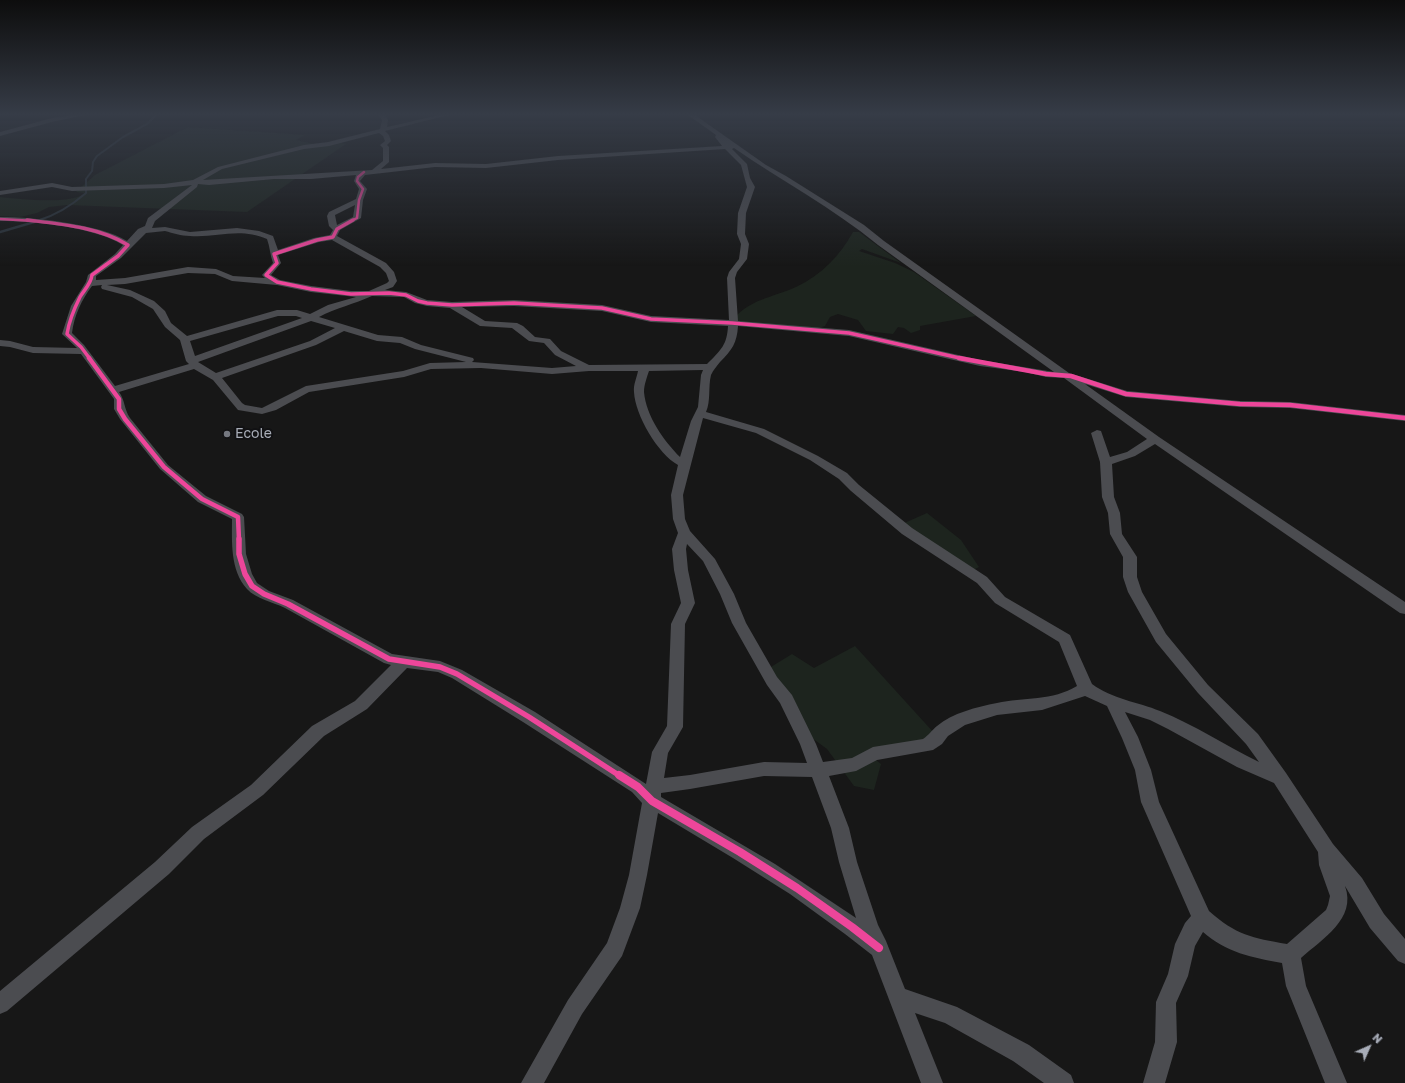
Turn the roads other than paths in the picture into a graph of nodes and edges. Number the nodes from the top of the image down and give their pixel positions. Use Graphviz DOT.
graph roads {
  1 [pos="231,166"];
  2 [pos="382,166"];
  3 [pos="462,166"];
  4 [pos="744,166"];
  5 [pos="763,166"];
  6 [pos="364,172"];
  7 [pos="374,172"];
  8 [pos="195,182"];
  9 [pos="0,193"];
  10 [pos="358,200"];
  11 [pos="0,219"];
  12 [pos="146,230"];
  13 [pos="335,233"];
  14 [pos="110,236"];
  15 [pos="128,245"];
  16 [pos="274,254"];
  17 [pos="277,282"];
  18 [pos="90,284"];
  19 [pos="371,294"];
  20 [pos="452,305"];
  21 [pos="310,318"];
  22 [pos="732,322"];
  23 [pos="343,328"];
  24 [pos="185,340"];
  25 [pos="0,343"];
  26 [pos="84,351"];
  27 [pos="193,363"];
  28 [pos="481,365"];
  29 [pos="710,367"];
  30 [pos="589,368"];
  31 [pos="644,368"];
  32 [pos="1067,375"];
  33 [pos="216,377"];
  34 [pos="113,390"];
  35 [pos="699,414"];
  36 [pos="1405,418"];
  37 [pos="1097,433"];
  38 [pos="1155,439"];
  39 [pos="1106,462"];
  40 [pos="684,464"];
  41 [pos="684,533"];
  42 [pos="1405,609"];
  43 [pos="404,661"];
  44 [pos="1086,688"];
  45 [pos="1113,702"];
  46 [pos="817,770"];
  47 [pos="1280,778"];
  48 [pos="653,793"];
  49 [pos="1327,850"];
  50 [pos="1202,918"];
  51 [pos="879,948"];
  52 [pos="1290,954"];
  53 [pos="1405,954"];
  54 [pos="899,997"];
  55 [pos="0,1004"];
  56 [pos="532,1083"];
  57 [pos="932,1083"];
  58 [pos="1063,1083"];
  59 [pos="1154,1083"];
  60 [pos="1336,1083"];
  1 -- 8 [label="street"];
  2 -- 7 [label="street"];
  3 -- 7 [label="street"];
  4 -- 22 [label="street"];
  5 -- 32 [label="street"];
  6 -- 7 [label="street"];
  6 -- 8 [label="street"];
  6 -- 10 [label="street"];
  8 -- 9 [label="street"];
  8 -- 12 [label="street"];
  10 -- 13 [label="street"];
  10 -- 13 [label="street"];
  11 -- 14 [label="street"];
  12 -- 14 [label="street"];
  12 -- 15 [label="street"];
  12 -- 16 [label="street"];
  13 -- 16 [label="street"];
  13 -- 19 [label="street"];
  14 -- 15 [label="street"];
  15 -- 18 [label="street"];
  16 -- 17 [label="street"];
  17 -- 18 [label="street"];
  17 -- 19 [label="street"];
  18 -- 24 [label="street"];
  18 -- 26 [label="street"];
  19 -- 20 [label="street"];
  19 -- 21 [label="street"];
  20 -- 22 [label="street"];
  20 -- 30 [label="street"];
  21 -- 23 [label="street"];
  21 -- 24 [label="street"];
  21 -- 27 [label="street"];
  22 -- 29 [label="street"];
  22 -- 32 [label="street"];
  23 -- 28 [label="street"];
  23 -- 33 [label="street"];
  24 -- 27 [label="street"];
  25 -- 26 [label="street"];
  26 -- 34 [label="street"];
  27 -- 33 [label="street"];
  27 -- 34 [label="street"];
  28 -- 30 [label="street"];
  28 -- 33 [label="street"];
  29 -- 31 [label="street"];
  29 -- 35 [label="street"];
  30 -- 31 [label="street"];
  31 -- 40 [label="street"];
  32 -- 36 [label="street"];
  32 -- 38 [label="street"];
  34 -- 43 [label="street"];
  35 -- 40 [label="street"];
  35 -- 44 [label="street"];
  37 -- 39 [label="street"];
  38 -- 39 [label="street"];
  38 -- 42 [label="street"];
  39 -- 47 [label="street"];
  40 -- 41 [label="street"];
  41 -- 46 [label="street"];
  41 -- 48 [label="street"];
  43 -- 48 [label="street"];
  43 -- 55 [label="street"];
  44 -- 45 [label="street"];
  44 -- 46 [label="street"];
  45 -- 47 [label="street"];
  45 -- 50 [label="street"];
  46 -- 48 [label="street"];
  46 -- 51 [label="street"];
  47 -- 49 [label="street"];
  48 -- 51 [label="street"];
  48 -- 56 [label="street"];
  49 -- 52 [label="street"];
  49 -- 53 [label="street"];
  50 -- 52 [label="street"];
  50 -- 59 [label="street"];
  51 -- 54 [label="street"];
  52 -- 60 [label="street"];
  54 -- 57 [label="street"];
  54 -- 58 [label="street"];
}
